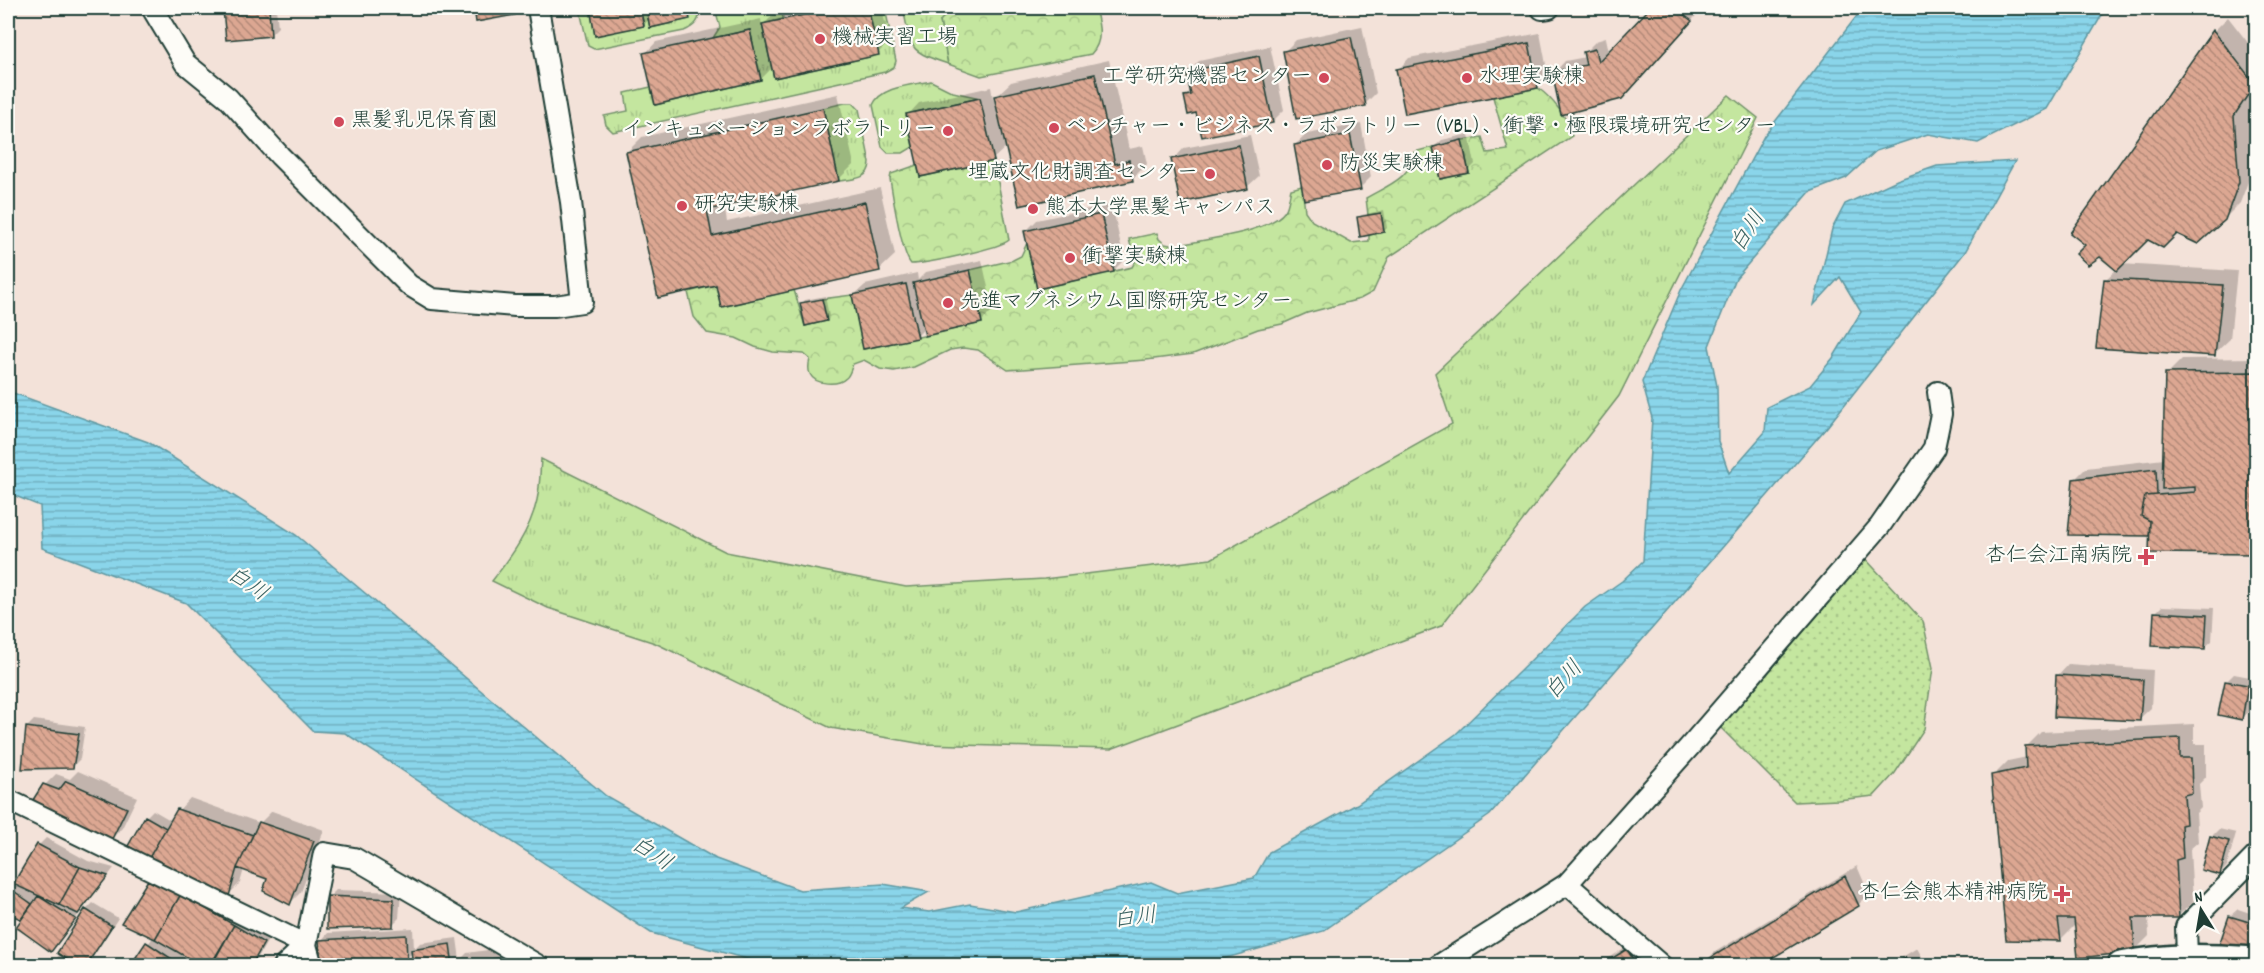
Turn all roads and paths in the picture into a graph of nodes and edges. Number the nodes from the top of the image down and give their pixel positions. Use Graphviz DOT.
graph roads {
  1 [pos="152,8"];
  2 [pos="538,8"];
  3 [pos="1938,392"];
  4 [pos="8,800"];
  5 [pos="2256,856"];
  6 [pos="1567,884"];
  7 [pos="306,945"];
  8 [pos="2187,957"];
  9 [pos="2256,961"];
  10 [pos="284,966"];
  11 [pos="312,966"];
  12 [pos="539,966"];
  13 [pos="1438,966"];
  14 [pos="1662,966"];
  15 [pos="2121,966"];
  1 -- 2 [label="street"];
  3 -- 6 [label="street"];
  4 -- 7 [label="street"];
  5 -- 8 [label="street"];
  6 -- 13 [label="street"];
  6 -- 14 [label="street"];
  7 -- 10 [label="street"];
  7 -- 11 [label="street"];
  7 -- 12 [label="street"];
  8 -- 9 [label="main road"];
  8 -- 15 [label="main road"];
}
